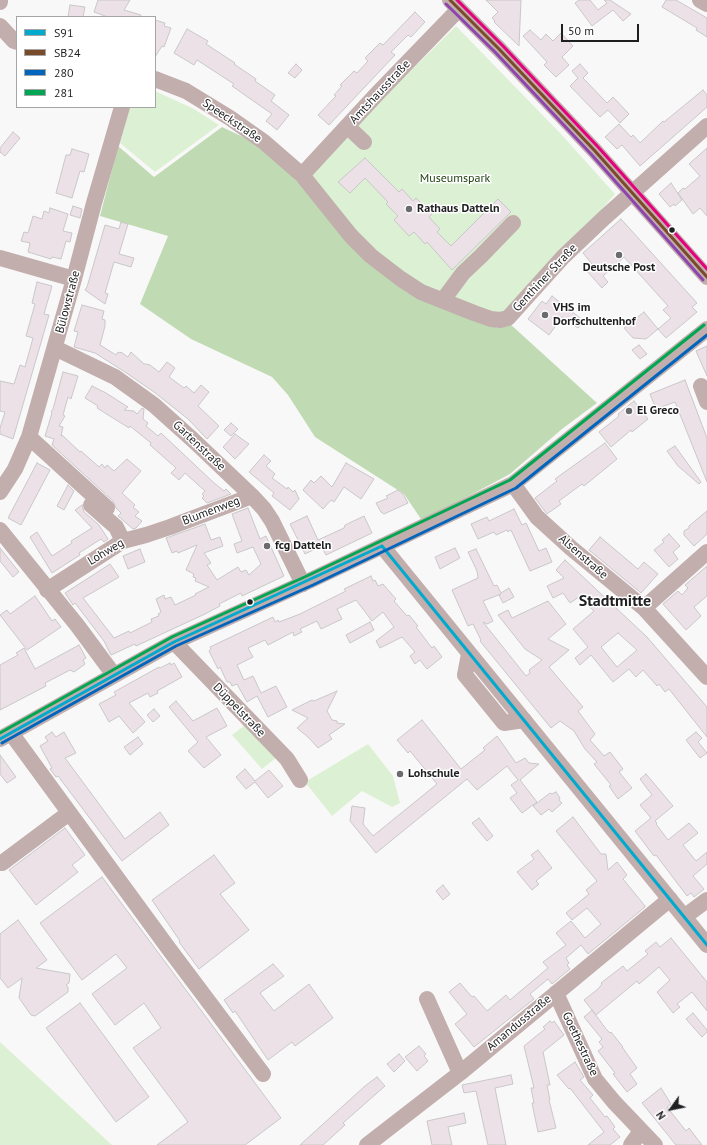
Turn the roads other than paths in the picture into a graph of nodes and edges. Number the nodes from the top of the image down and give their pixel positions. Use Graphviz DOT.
graph roads {
  1 [pos="700,0"];
  2 [pos="707,4"];
  3 [pos="454,5"];
  4 [pos="0,26"];
  5 [pos="10,42"];
  6 [pos="156,79"];
  7 [pos="122,108"];
  8 [pos="347,126"];
  9 [pos="707,126"];
  10 [pos="364,142"];
  11 [pos="302,175"];
  12 [pos="632,192"];
  13 [pos="513,222"];
  14 [pos="0,258"];
  15 [pos="707,277"];
  16 [pos="74,279"];
  17 [pos="443,300"];
  18 [pos="707,329"];
  19 [pos="55,348"];
  20 [pos="701,386"];
  21 [pos="707,402"];
  22 [pos="29,437"];
  23 [pos="513,484"];
  24 [pos="0,492"];
  25 [pos="78,495"];
  26 [pos="252,496"];
  27 [pos="107,508"];
  28 [pos="170,527"];
  29 [pos="0,530"];
  30 [pos="123,540"];
  31 [pos="382,546"];
  32 [pos="707,552"];
  33 [pos="303,584"];
  34 [pos="47,590"];
  35 [pos="644,608"];
  36 [pos="174,642"];
  37 [pos="114,675"];
  38 [pos="707,677"];
  39 [pos="5,736"];
  40 [pos="300,780"];
  41 [pos="69,813"];
  42 [pos="2,863"];
  43 [pos="670,899"];
  44 [pos="707,900"];
  45 [pos="684,917"];
  46 [pos="707,945"];
  47 [pos="556,993"];
  48 [pos="428,999"];
  49 [pos="460,1073"];
  50 [pos="263,1074"];
  51 [pos="641,1130"];
  52 [pos="367,1145"];
  53 [pos="631,1145"];
  54 [pos="655,1145"];
  1 -- 2 [label="street"];
  3 -- 8 [label="street, Amtshausstraße"];
  3 -- 12 [label="street"];
  4 -- 5 [label="street"];
  6 -- 11 [label="street, Speeckstraße"];
  7 -- 16 [label="street, Bülowstraße"];
  8 -- 10 [label="street"];
  8 -- 11 [label="street, Amtshausstraße"];
  9 -- 12 [label="street, Genthiner Straße"];
  11 -- 17 [label="street, Genthiner Straße"];
  12 -- 15 [label="street"];
  12 -- 17 [label="street, Genthiner Straße"];
  13 -- 17 [label="street"];
  14 -- 16 [label="street"];
  16 -- 19 [label="street, Bülowstraße"];
  18 -- 23 [label="street"];
  19 -- 22 [label="street, Bülowstraße"];
  19 -- 26 [label="street, Gartenstraße"];
  20 -- 21 [label="street"];
  22 -- 24 [label="street, Bülowstraße"];
  22 -- 27 [label="street"];
  23 -- 31 [label="street"];
  23 -- 35 [label="street, Alsenstraße"];
  25 -- 30 [label="street"];
  26 -- 28 [label="street, Blumenweg"];
  26 -- 33 [label="street, Gartenstraße"];
  28 -- 30 [label="street, Lohweg"];
  29 -- 34 [label="street"];
  30 -- 34 [label="street, Lohweg"];
  31 -- 33 [label="street"];
  31 -- 43 [label="street"];
  32 -- 35 [label="street"];
  33 -- 36 [label="street"];
  34 -- 37 [label="street"];
  35 -- 38 [label="street, Alsenstraße"];
  36 -- 37 [label="street"];
  36 -- 40 [label="street, Düppelstraße"];
  37 -- 39 [label="street"];
  39 -- 41 [label="street"];
  41 -- 42 [label="street"];
  41 -- 50 [label="street"];
  43 -- 45 [label="street"];
  43 -- 47 [label="street, Amandusstraße"];
  44 -- 45 [label="street"];
  45 -- 46 [label="street"];
  47 -- 49 [label="street, Amandusstraße"];
  47 -- 51 [label="street, Goethestraße"];
  48 -- 49 [label="street"];
  49 -- 52 [label="street, Amandusstraße"];
  51 -- 53 [label="street"];
  51 -- 54 [label="street, Goethestraße"];
}
